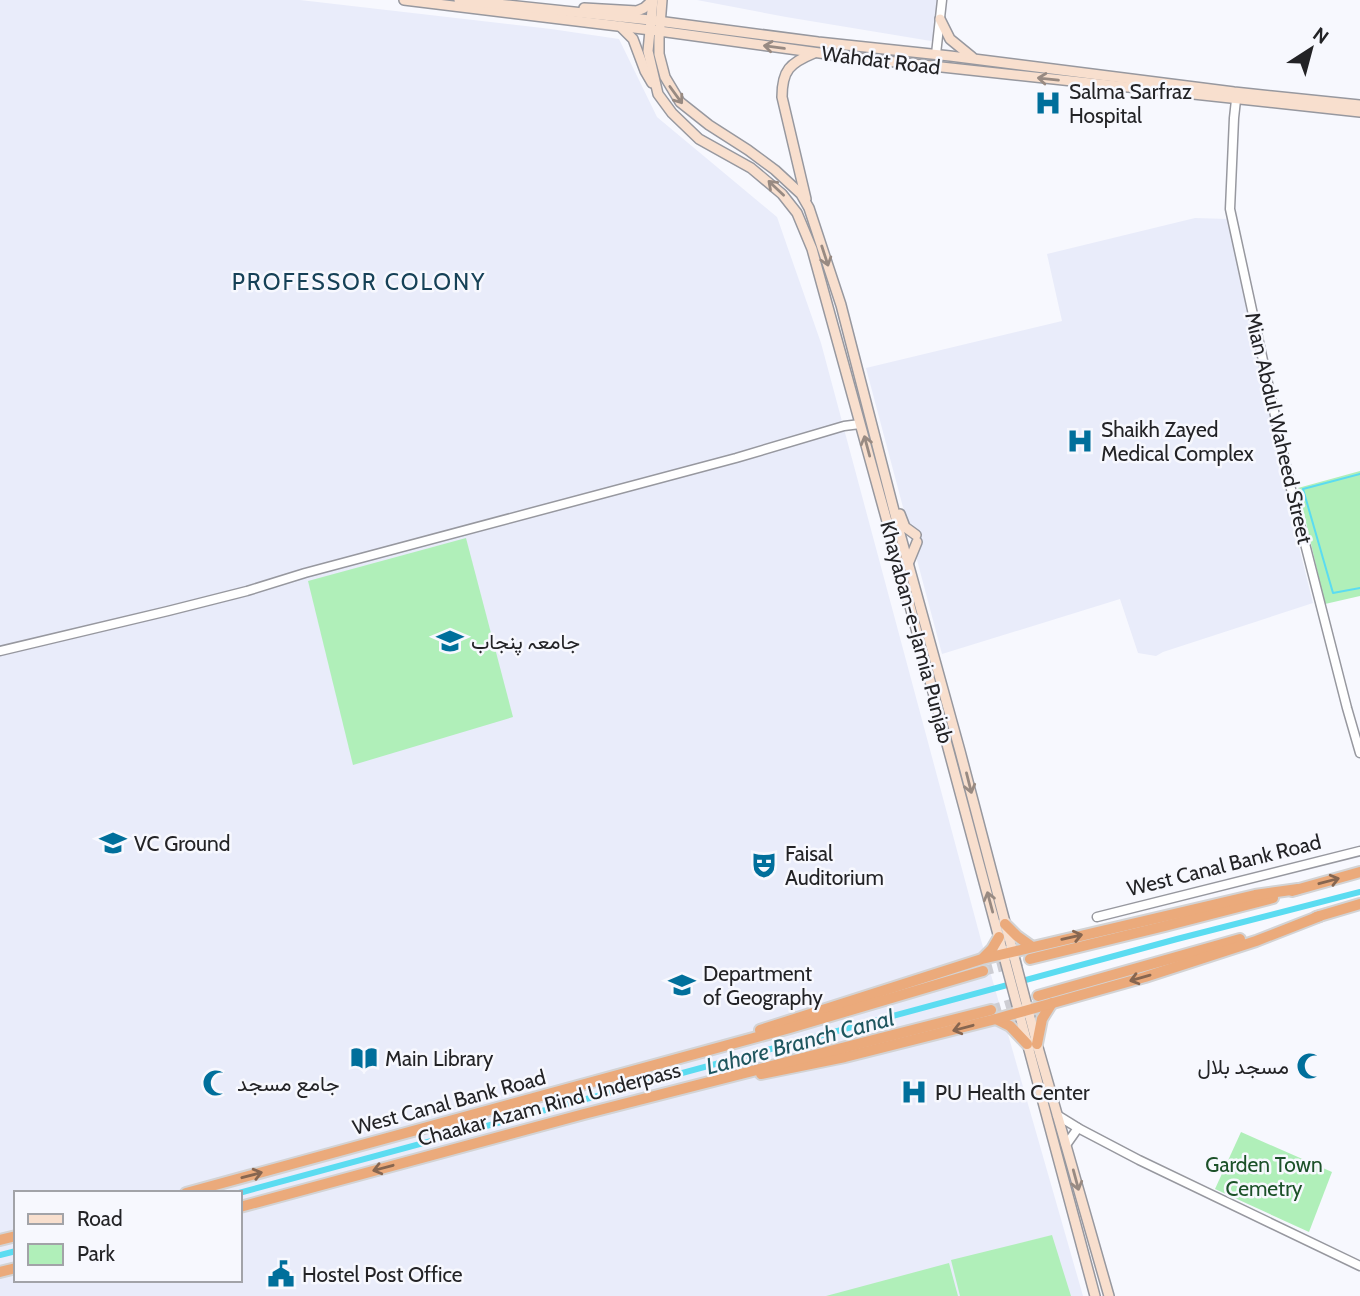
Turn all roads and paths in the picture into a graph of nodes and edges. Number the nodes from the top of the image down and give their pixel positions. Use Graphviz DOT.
graph roads {
  1 [pos="404,0"];
  2 [pos="459,0"];
  3 [pos="653,0"];
  4 [pos="662,0"];
  5 [pos="942,0"];
  6 [pos="440,2"];
  7 [pos="565,12"];
  8 [pos="940,19"];
  9 [pos="619,26"];
  10 [pos="655,26"];
  11 [pos="818,47"];
  12 [pos="936,54"];
  13 [pos="976,59"];
  14 [pos="935,66"];
  15 [pos="658,94"];
  16 [pos="1236,100"];
  17 [pos="1360,105"];
  18 [pos="1360,112"];
  19 [pos="808,204"];
  20 [pos="797,213"];
  21 [pos="860,424"];
  22 [pos="890,495"];
  23 [pos="898,543"];
  24 [pos="908,564"];
  25 [pos="0,651"];
  26 [pos="1360,752"];
  27 [pos="1360,851"];
  28 [pos="1360,873"];
  29 [pos="1298,889"];
  30 [pos="1360,905"];
  31 [pos="1320,916"];
  32 [pos="1097,917"];
  33 [pos="1005,924"];
  34 [pos="999,937"];
  35 [pos="1031,946"];
  36 [pos="1007,953"];
  37 [pos="1030,958"];
  38 [pos="983,965"];
  39 [pos="1038,996"];
  40 [pos="1052,1003"];
  41 [pos="1024,1011"];
  42 [pos="993,1015"];
  43 [pos="1032,1044"];
  44 [pos="1057,1115"];
  45 [pos="1078,1129"];
  46 [pos="1066,1145"];
  47 [pos="193,1191"];
  48 [pos="242,1206"];
  49 [pos="1360,1266"];
  50 [pos="1095,1296"];
  51 [pos="1109,1296"];
  1 -- 6 [label="main road, Wahdat Road"];
  2 -- 7 [label="main road, Wahdat Road"];
  3 -- 7 [label="main road"];
  3 -- 10 [label="main road"];
  4 -- 10 [label="main road"];
  5 -- 8 [label="street"];
  6 -- 9 [label="main road, Wahdat Road"];
  7 -- 10 [label="main road, Wahdat Road"];
  8 -- 12 [label="street"];
  8 -- 13 [label="main road"];
  9 -- 10 [label="main road, Wahdat Road"];
  9 -- 15 [label="main road"];
  10 -- 11 [label="main road, Wahdat Road"];
  10 -- 15 [label="main road, Khayaban-e-Jamia Punjab"];
  10 -- 19 [label="main road, Khayaban-e-Jamia Punjab, one-way"];
  11 -- 12 [label="main road, Wahdat Road"];
  11 -- 14 [label="main road, Wahdat Road"];
  11 -- 19 [label="main road"];
  12 -- 13 [label="main road, Wahdat Road"];
  12 -- 14 [label="main road"];
  13 -- 17 [label="main road, Wahdat Road"];
  16 -- 14 [label="main road, Wahdat Road, one-way"];
  20 -- 15 [label="main road, Khayaban-e-Jamia Punjab, one-way"];
  16 -- 18 [label="main road, Wahdat Road"];
  16 -- 26 [label="street, Mian Abdul Waheed Street"];
  19 -- 20 [label="main road"];
  19 -- 22 [label="main road, Khayaban-e-Jamia Punjab, one-way"];
  20 -- 21 [label="main road, Khayaban-e-Jamia Punjab"];
  23 -- 21 [label="main road, Khayaban-e-Jamia Punjab, one-way"];
  21 -- 25 [label="street"];
  22 -- 23 [label="main road, Khayaban-e-Jamia Punjab"];
  22 -- 24 [label="main road"];
  23 -- 24 [label="main road, Khayaban-e-Jamia Punjab"];
  34 -- 23 [label="main road, Khayaban-e-Jamia Punjab, one-way"];
  24 -- 33 [label="main road, Khayaban-e-Jamia Punjab, one-way"];
  27 -- 32 [label="street, West Canal Bank Road"];
  29 -- 28 [label="highway, one-way"];
  35 -- 29 [label="highway, West Canal Bank Road, one-way"];
  29 -- 37 [label="highway"];
  30 -- 31 [label="highway"];
  31 -- 39 [label="highway"];
  31 -- 40 [label="highway, Chaakar Azam Rind Underpass, one-way"];
  33 -- 35 [label="highway"];
  33 -- 36 [label="main road, Khayaban-e-Jamia Punjab"];
  34 -- 36 [label="main road, Khayaban-e-Jamia Punjab"];
  34 -- 38 [label="highway"];
  35 -- 36 [label="highway, West Canal Bank Road"];
  36 -- 38 [label="highway, West Canal Bank Road"];
  36 -- 41 [label="main road, Khayaban-e-Jamia Punjab"];
  47 -- 38 [label="highway, West Canal Bank Road, one-way"];
  40 -- 41 [label="highway, Chaakar Azam Rind Underpass"];
  40 -- 43 [label="highway"];
  41 -- 42 [label="highway, Chaakar Azam Rind Underpass"];
  41 -- 43 [label="main road, Khayaban-e-Jamia Punjab"];
  42 -- 43 [label="highway"];
  42 -- 48 [label="highway, Chaakar Azam Rind Underpass, one-way"];
  43 -- 44 [label="main road, Khayaban-e-Jamia Punjab"];
  43 -- 50 [label="main road, Khayaban-e-Jamia Punjab"];
  44 -- 45 [label="street"];
  44 -- 46 [label="main road, Khayaban-e-Jamia Punjab"];
  45 -- 46 [label="street"];
  45 -- 49 [label="street"];
  46 -- 51 [label="main road, Khayaban-e-Jamia Punjab, one-way"];
}
